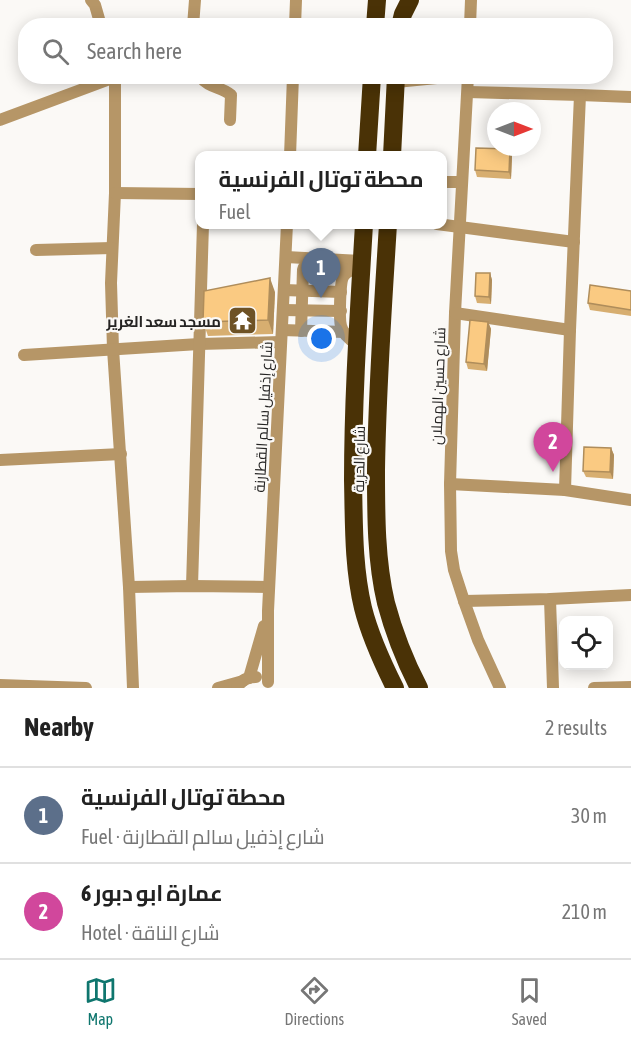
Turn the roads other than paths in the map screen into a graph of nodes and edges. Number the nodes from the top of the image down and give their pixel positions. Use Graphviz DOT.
graph roads {
  1 [pos="91,0"];
  2 [pos="195,0"];
  3 [pos="296,0"];
  4 [pos="369,0"];
  5 [pos="377,0"];
  6 [pos="397,0"];
  7 [pos="410,0"];
  8 [pos="471,0"];
  9 [pos="99,18"];
  10 [pos="194,18"];
  11 [pos="295,18"];
  12 [pos="373,18"];
  13 [pos="376,18"];
  14 [pos="398,18"];
  15 [pos="402,18"];
  16 [pos="470,18"];
  17 [pos="98,84"];
  18 [pos="117,84"];
  19 [pos="208,84"];
  20 [pos="293,84"];
  21 [pos="372,84"];
  22 [pos="396,84"];
  23 [pos="468,84"];
  24 [pos="468,92"];
  25 [pos="580,95"];
  26 [pos="631,98"];
  27 [pos="0,120"];
  28 [pos="231,120"];
  29 [pos="290,151"];
  30 [pos="367,151"];
  31 [pos="393,151"];
  32 [pos="447,182"];
  33 [pos="462,182"];
  34 [pos="115,193"];
  35 [pos="195,194"];
  36 [pos="447,226"];
  37 [pos="460,227"];
  38 [pos="203,229"];
  39 [pos="287,229"];
  40 [pos="363,229"];
  41 [pos="388,229"];
  42 [pos="574,242"];
  43 [pos="112,248"];
  44 [pos="36,250"];
  45 [pos="286,257"];
  46 [pos="357,265"];
  47 [pos="284,290"];
  48 [pos="302,291"];
  49 [pos="341,292"];
  50 [pos="283,310"];
  51 [pos="302,310"];
  52 [pos="340,311"];
  53 [pos="455,313"];
  54 [pos="570,330"];
  55 [pos="301,331"];
  56 [pos="282,336"];
  57 [pos="350,338"];
  58 [pos="199,344"];
  59 [pos="113,349"];
  60 [pos="24,355"];
  61 [pos="121,454"];
  62 [pos="0,460"];
  63 [pos="450,484"];
  64 [pos="565,490"];
  65 [pos="631,500"];
  66 [pos="192,586"];
  67 [pos="269,586"];
  68 [pos="129,587"];
  69 [pos="631,596"];
  70 [pos="550,599"];
  71 [pos="464,601"];
  72 [pos="268,611"];
  73 [pos="243,682"];
  74 [pos="0,685"];
  75 [pos="269,685"];
  76 [pos="631,687"];
  77 [pos="58,688"];
  78 [pos="86,688"];
  79 [pos="133,688"];
  80 [pos="218,688"];
  81 [pos="395,688"];
  82 [pos="419,688"];
  83 [pos="490,688"];
  84 [pos="500,688"];
  85 [pos="553,688"];
  86 [pos="594,688"];
  1 -- 9 [label="street"];
  2 -- 10 [label="street"];
  3 -- 11 [label="street"];
  4 -- 12 [label="highway"];
  5 -- 13 [label="highway"];
  6 -- 14 [label="highway"];
  7 -- 15 [label="highway"];
  8 -- 16 [label="street"];
  17 -- 27 [label="street"];
  18 -- 34 [label="street"];
  19 -- 28 [label="street"];
  20 -- 29 [label="street"];
  21 -- 30 [label="highway"];
  22 -- 31 [label="highway"];
  23 -- 24 [label="street, شارع حسين الهملان"];
  24 -- 25 [label="street"];
  24 -- 33 [label="street, شارع حسين الهملان"];
  25 -- 26 [label="street"];
  25 -- 42 [label="street"];
  32 -- 33 [label="street"];
  33 -- 37 [label="street, شارع حسين الهملان"];
  34 -- 35 [label="street"];
  34 -- 43 [label="street"];
  36 -- 37 [label="street"];
  37 -- 42 [label="street"];
  37 -- 53 [label="street, شارع حسين الهملان"];
  38 -- 58 [label="street"];
  39 -- 45 [label="street, شارع إذفيل سالم القطارنة"];
  40 -- 46 [label="highway, شارع الحرية"];
  41 -- 82 [label="highway, شارع الحرية"];
  42 -- 54 [label="street"];
  43 -- 44 [label="street"];
  43 -- 59 [label="street"];
  45 -- 46 [label="street"];
  45 -- 47 [label="street, شارع إذفيل سالم القطارنة"];
  46 -- 48 [label="street"];
  46 -- 49 [label="street"];
  46 -- 57 [label="highway, شارع الحرية"];
  47 -- 48 [label="street"];
  47 -- 50 [label="street, شارع إذفيل سالم القطارنة"];
  48 -- 49 [label="street"];
  48 -- 51 [label="street"];
  49 -- 52 [label="street"];
  50 -- 51 [label="street"];
  50 -- 56 [label="street, شارع إذفيل سالم القطارنة"];
  51 -- 52 [label="street"];
  51 -- 55 [label="street"];
  52 -- 57 [label="street"];
  53 -- 54 [label="street"];
  53 -- 63 [label="street, شارع حسين الهملان"];
  54 -- 64 [label="street"];
  55 -- 56 [label="street"];
  55 -- 57 [label="street"];
  56 -- 58 [label="street"];
  56 -- 67 [label="street, شارع إذفيل سالم القطارنة"];
  57 -- 81 [label="highway, شارع الحرية"];
  58 -- 59 [label="street"];
  58 -- 66 [label="street"];
  59 -- 60 [label="street"];
  59 -- 61 [label="street"];
  61 -- 62 [label="street"];
  61 -- 68 [label="street"];
  63 -- 64 [label="street"];
  63 -- 71 [label="street, شارع حسين الهملان"];
  64 -- 65 [label="street"];
  66 -- 67 [label="street"];
  66 -- 68 [label="street"];
  67 -- 72 [label="street, شارع إذفيل سالم القطارنة"];
  68 -- 79 [label="street"];
  69 -- 70 [label="street"];
  70 -- 71 [label="street"];
  70 -- 85 [label="street"];
  71 -- 84 [label="street, شارع حسين الهملان"];
  72 -- 73 [label="street, شارع إذفيل سالم القطارنة"];
  72 -- 75 [label="street, شارع إذفيل سالم القطارنة"];
  73 -- 75 [label="street"];
  73 -- 80 [label="street"];
  74 -- 77 [label="street"];
  76 -- 86 [label="street"];
  77 -- 78 [label="street"];
  83 -- 84 [label="street"];
}
